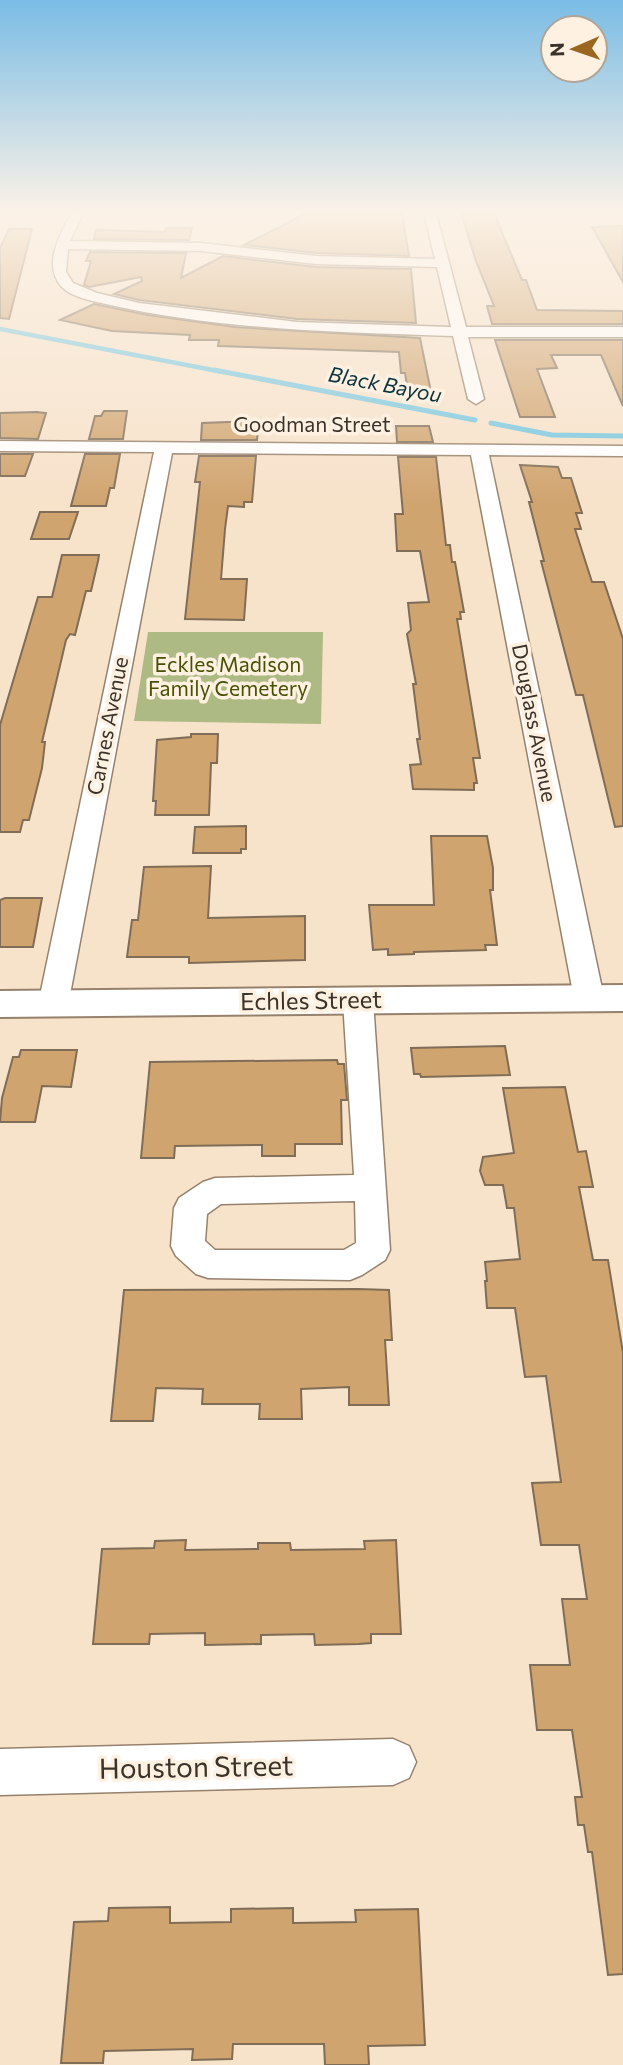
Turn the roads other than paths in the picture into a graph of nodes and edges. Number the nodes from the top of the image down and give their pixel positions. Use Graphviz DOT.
graph roads {
  1 [pos="159,309"];
  2 [pos="454,309"];
  3 [pos="459,332"];
  4 [pos="623,332"];
  5 [pos="476,399"];
  6 [pos="0,446"];
  7 [pos="164,447"];
  8 [pos="480,449"];
  9 [pos="623,451"];
  10 [pos="606,998"];
  11 [pos="358,1001"];
  12 [pos="0,1004"];
  13 [pos="52,1005"];
  14 [pos="371,1188"];
  15 [pos="393,1762"];
  16 [pos="0,1772"];
  1 -- 3 [label="street"];
  2 -- 3 [label="street"];
  3 -- 4 [label="street"];
  3 -- 5 [label="street"];
  6 -- 7 [label="street, Goodman Street"];
  7 -- 8 [label="street, Goodman Street"];
  7 -- 13 [label="street, Carnes Avenue"];
  8 -- 9 [label="street, Goodman Street"];
  8 -- 10 [label="street, Douglass Avenue"];
  10 -- 11 [label="street, Echles Street"];
  11 -- 13 [label="street, Echles Street"];
  11 -- 14 [label="street"];
  12 -- 13 [label="street, Echles Street"];
  14 -- 14 [label="street"];
  15 -- 16 [label="street, Houston Street"];
}
